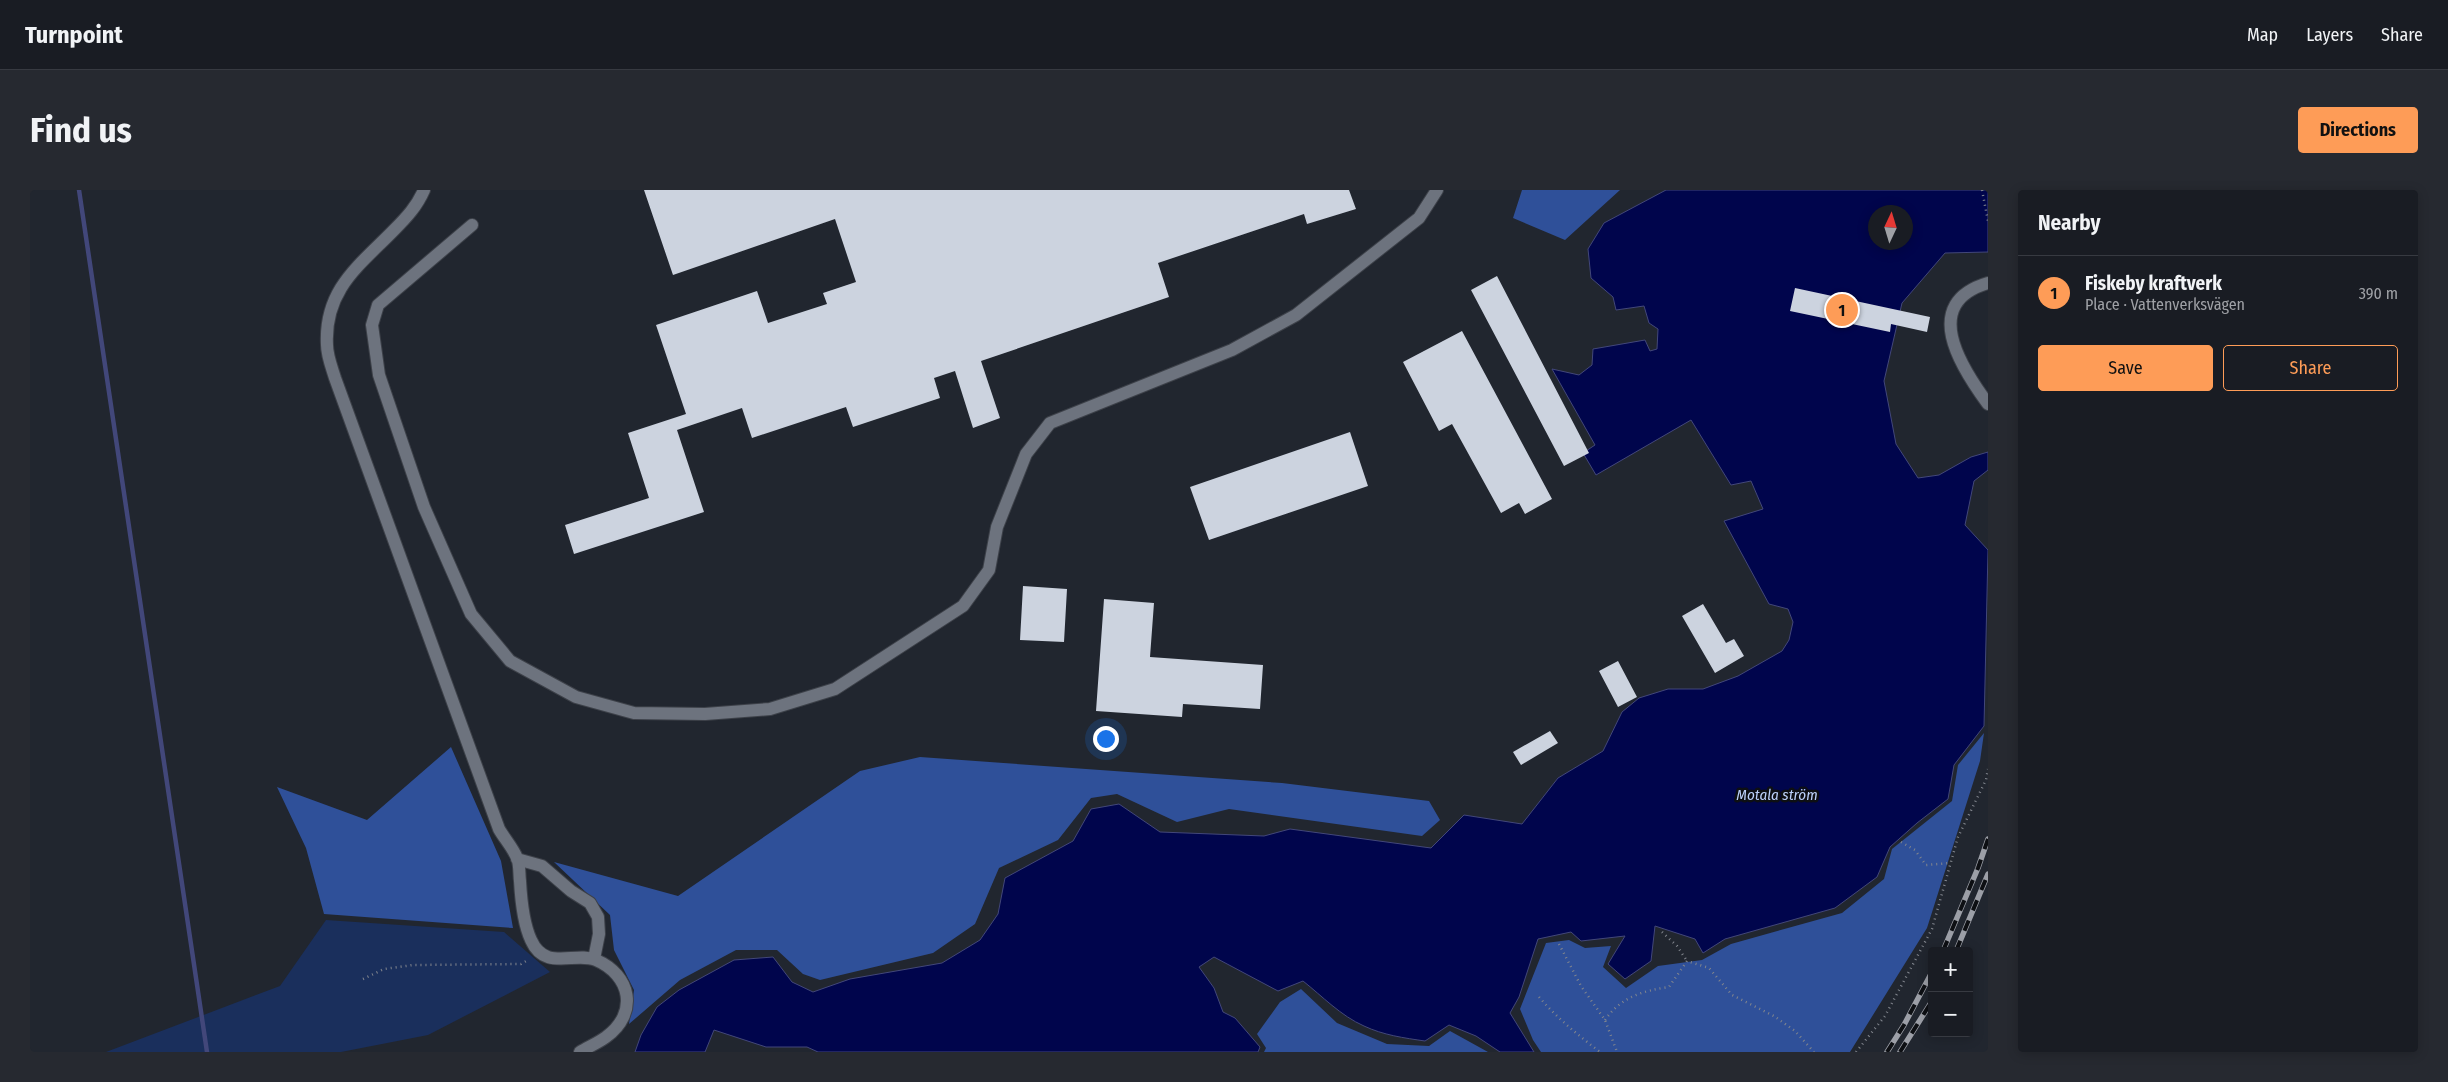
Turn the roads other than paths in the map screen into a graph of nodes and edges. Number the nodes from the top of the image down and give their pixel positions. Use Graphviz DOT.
graph roads {
  1 [pos="424,190"];
  2 [pos="1437,190"];
  3 [pos="472,226"];
  4 [pos="1988,283"];
  5 [pos="1988,404"];
  6 [pos="518,859"];
  7 [pos="594,959"];
  8 [pos="580,1052"];
  1 -- 6 [label="street"];
  2 -- 3 [label="street"];
  4 -- 5 [label="street"];
  6 -- 7 [label="street"];
  6 -- 7 [label="street"];
  7 -- 8 [label="street"];
}
